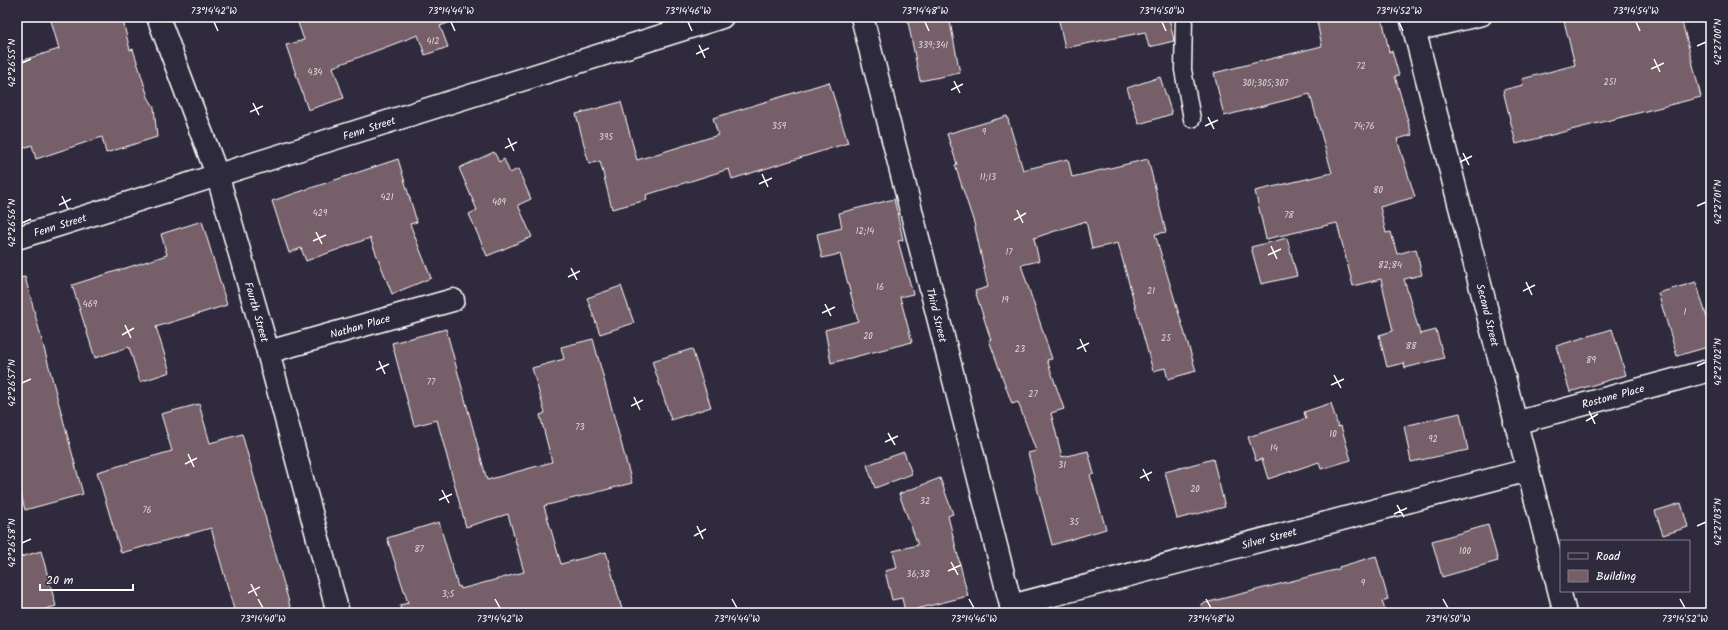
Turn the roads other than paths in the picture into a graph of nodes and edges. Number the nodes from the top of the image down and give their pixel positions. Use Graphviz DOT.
graph roads {
  1 [pos="158,17"];
  2 [pos="722,17"];
  3 [pos="862,17"];
  4 [pos="1184,17"];
  5 [pos="1483,17"];
  6 [pos="1413,25"];
  7 [pos="1192,119"];
  8 [pos="218,176"];
  9 [pos="17,238"];
  10 [pos="453,300"];
  11 [pos="268,352"];
  12 [pos="1711,370"];
  13 [pos="1515,423"];
  14 [pos="1528,470"];
  15 [pos="1012,609"];
  16 [pos="338,613"];
  17 [pos="1565,613"];
  1 -- 8 [label="street, Fourth Street"];
  2 -- 8 [label="street, Fenn Street"];
  3 -- 15 [label="street, Third Street"];
  4 -- 7 [label="lane"];
  5 -- 6 [label="lane"];
  6 -- 13 [label="street, Second Street"];
  8 -- 9 [label="street, Fenn Street"];
  8 -- 11 [label="street, Fourth Street"];
  10 -- 11 [label="street, Nathan Place"];
  11 -- 16 [label="street, Fourth Street"];
  12 -- 13 [label="street, Rostone Place"];
  13 -- 14 [label="street, Second Street"];
  14 -- 15 [label="street, Silver Street"];
  14 -- 17 [label="street, Second Street"];
}
